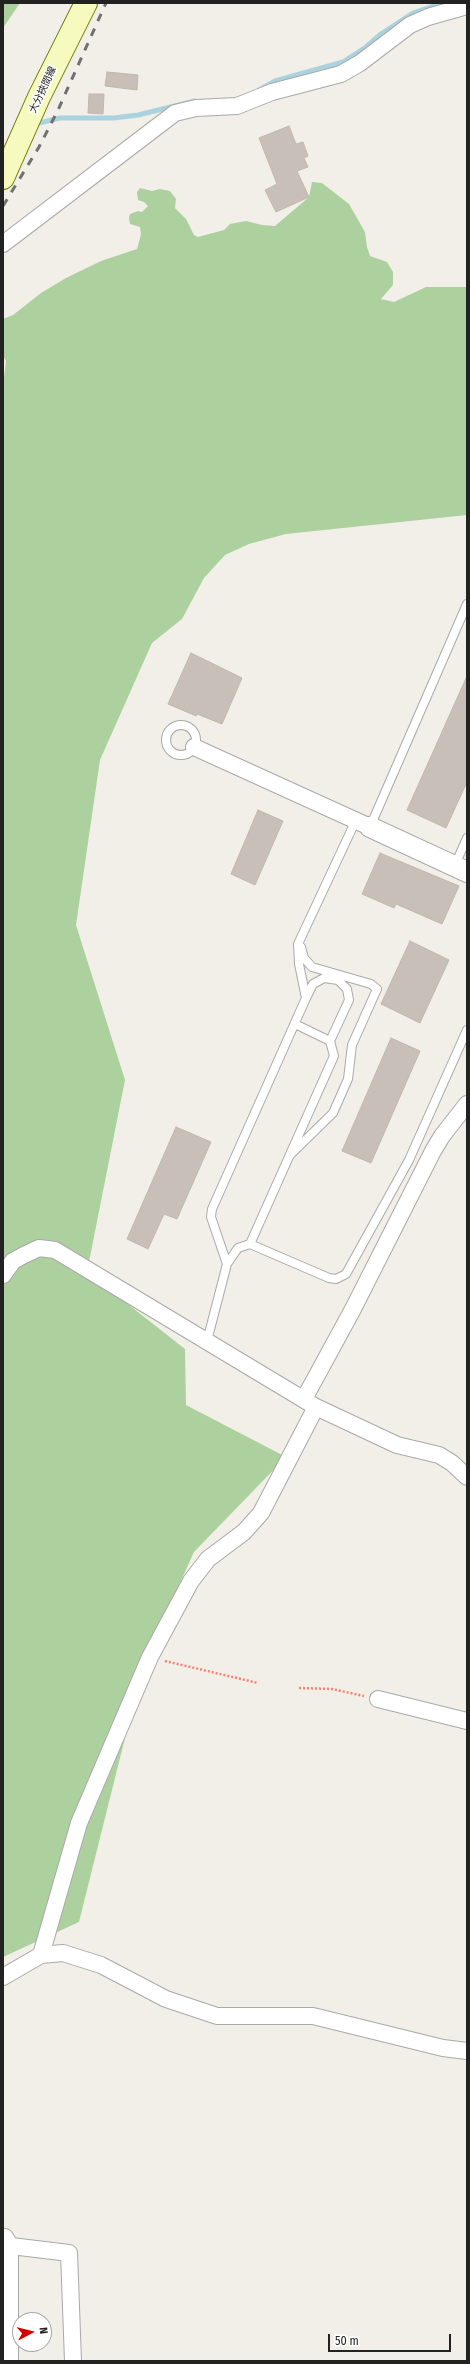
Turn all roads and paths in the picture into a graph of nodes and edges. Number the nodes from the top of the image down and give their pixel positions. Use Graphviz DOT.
graph roads {
  1 [pos="86,3"];
  2 [pos="467,6"];
  3 [pos="3,178"];
  4 [pos="3,244"];
  5 [pos="467,604"];
  6 [pos="194,747"];
  7 [pos="363,824"];
  8 [pos="467,838"];
  9 [pos="461,869"];
  10 [pos="300,939"];
  11 [pos="306,998"];
  12 [pos="295,1024"];
  13 [pos="467,1030"];
  14 [pos="330,1041"];
  15 [pos="467,1104"];
  16 [pos="290,1155"];
  17 [pos="250,1244"];
  18 [pos="227,1264"];
  19 [pos="3,1274"];
  20 [pos="207,1341"];
  21 [pos="310,1403"];
  22 [pos="467,1477"];
  23 [pos="150,1657"];
  24 [pos="258,1683"];
  25 [pos="299,1688"];
  26 [pos="378,1699"];
  27 [pos="467,1721"];
  28 [pos="41,1955"];
  29 [pos="3,1977"];
  30 [pos="467,2051"];
  31 [pos="5,2241"];
  32 [pos="10,2361"];
  33 [pos="73,2361"];
  1 -- 3 [label="main road, 大分挾間線"];
  2 -- 4 [label="street"];
  5 -- 7 [label="lane"];
  6 -- 7 [label="street"];
  7 -- 9 [label="street"];
  7 -- 10 [label="lane"];
  8 -- 9 [label="lane"];
  10 -- 11 [label="lane"];
  10 -- 16 [label="lane"];
  11 -- 12 [label="lane"];
  11 -- 14 [label="lane"];
  12 -- 14 [label="lane"];
  12 -- 18 [label="lane"];
  13 -- 17 [label="lane"];
  14 -- 16 [label="lane"];
  15 -- 21 [label="street"];
  16 -- 17 [label="lane"];
  17 -- 18 [label="lane"];
  18 -- 20 [label="lane"];
  19 -- 20 [label="street"];
  20 -- 21 [label="street"];
  21 -- 22 [label="street"];
  21 -- 23 [label="street"];
  23 -- 24 [label="path"];
  23 -- 28 [label="street"];
  25 -- 26 [label="path"];
  26 -- 27 [label="street"];
  28 -- 29 [label="street"];
  28 -- 30 [label="street"];
  31 -- 32 [label="street"];
  31 -- 33 [label="street"];
}
